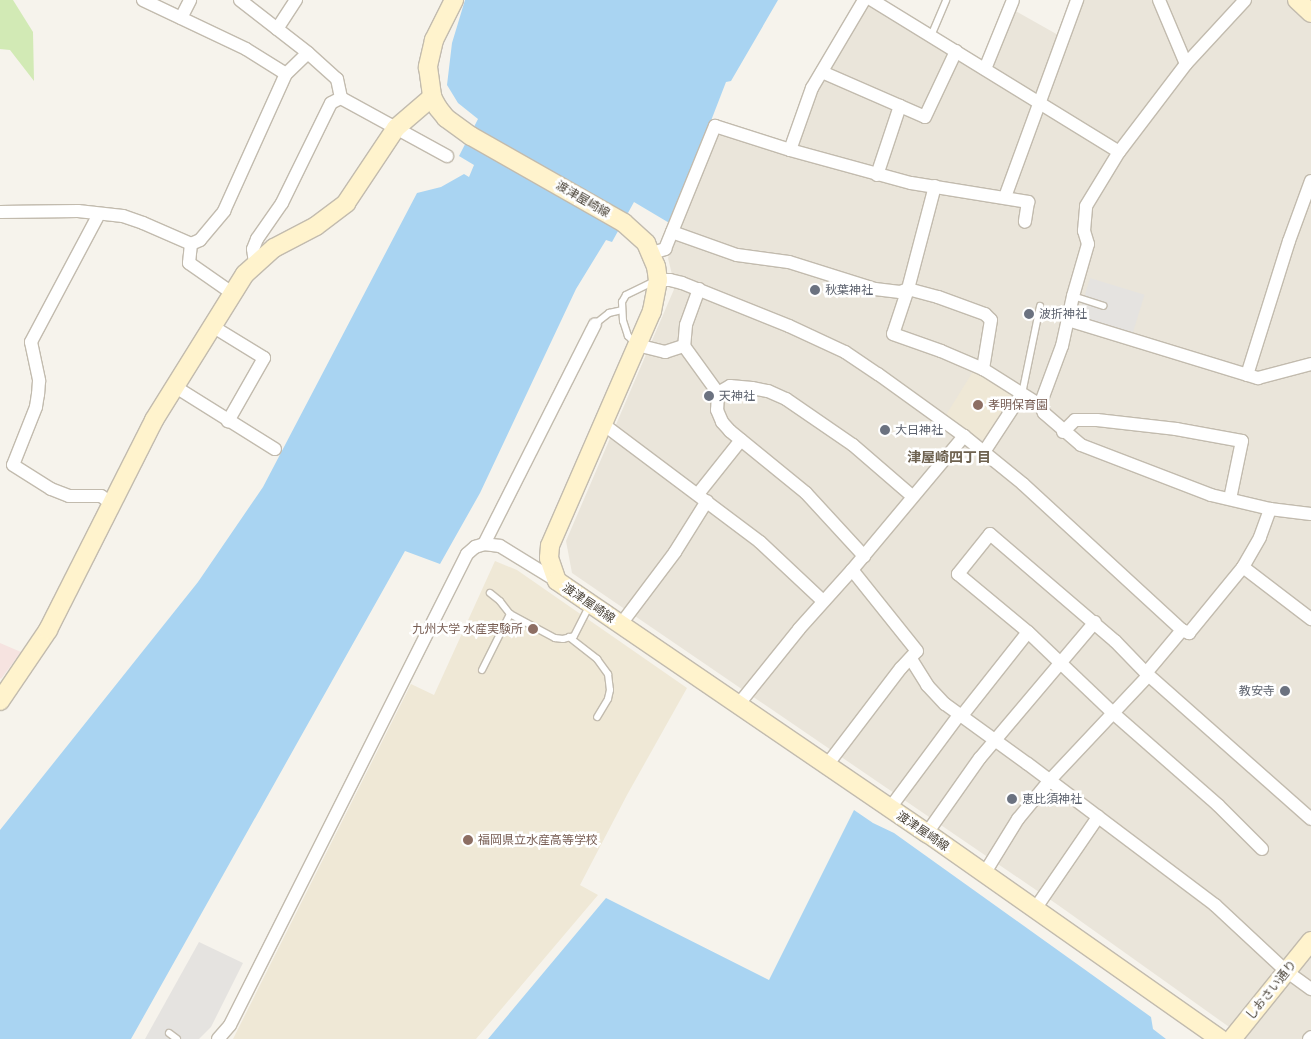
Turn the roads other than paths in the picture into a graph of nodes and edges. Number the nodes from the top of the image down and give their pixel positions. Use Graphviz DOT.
graph roads {
  1 [pos="143,0"];
  2 [pos="190,0"];
  3 [pos="240,0"];
  4 [pos="296,0"];
  5 [pos="454,0"];
  6 [pos="864,0"];
  7 [pos="872,0"];
  8 [pos="946,0"];
  9 [pos="1013,0"];
  10 [pos="1077,0"];
  11 [pos="1159,0"];
  12 [pos="1245,0"];
  13 [pos="1297,0"];
  14 [pos="1311,13"];
  15 [pos="181,18"];
  16 [pos="277,29"];
  17 [pos="931,36"];
  18 [pos="956,51"];
  19 [pos="308,53"];
  20 [pos="1186,64"];
  21 [pos="986,69"];
  22 [pos="822,72"];
  23 [pos="286,74"];
  24 [pos="432,97"];
  25 [pos="341,98"];
  26 [pos="1039,101"];
  27 [pos="900,106"];
  28 [pos="396,128"];
  29 [pos="790,150"];
  30 [pos="1118,152"];
  31 [pos="447,156"];
  32 [pos="877,175"];
  33 [pos="1311,181"];
  34 [pos="935,186"];
  35 [pos="1005,197"];
  36 [pos="0,212"];
  37 [pos="99,214"];
  38 [pos="1025,222"];
  39 [pos="672,232"];
  40 [pos="191,244"];
  41 [pos="652,253"];
  42 [pos="255,263"];
  43 [pos="658,280"];
  44 [pos="699,289"];
  45 [pos="908,289"];
  46 [pos="232,292"];
  47 [pos="1073,296"];
  48 [pos="1040,306"];
  49 [pos="1103,306"];
  50 [pos="622,310"];
  51 [pos="1068,320"];
  52 [pos="595,324"];
  53 [pos="212,326"];
  54 [pos="637,345"];
  55 [pos="684,346"];
  56 [pos="1311,364"];
  57 [pos="983,369"];
  58 [pos="1247,375"];
  59 [pos="174,386"];
  60 [pos="718,393"];
  61 [pos="1022,394"];
  62 [pos="1040,404"];
  63 [pos="228,420"];
  64 [pos="603,424"];
  65 [pos="1063,432"];
  66 [pos="964,436"];
  67 [pos="741,440"];
  68 [pos="275,449"];
  69 [pos="984,452"];
  70 [pos="912,496"];
  71 [pos="703,498"];
  72 [pos="1230,499"];
  73 [pos="111,502"];
  74 [pos="1270,508"];
  75 [pos="1311,514"];
  76 [pos="484,544"];
  77 [pos="864,556"];
  78 [pos="1243,567"];
  79 [pos="852,570"];
  80 [pos="557,581"];
  81 [pos="490,593"];
  82 [pos="823,601"];
  83 [pos="590,604"];
  84 [pos="510,614"];
  85 [pos="1311,618"];
  86 [pos="1094,622"];
  87 [pos="620,624"];
  88 [pos="1182,630"];
  89 [pos="1028,632"];
  90 [pos="569,637"];
  91 [pos="910,659"];
  92 [pos="1060,663"];
  93 [pos="482,670"];
  94 [pos="1148,674"];
  95 [pos="0,701"];
  96 [pos="738,705"];
  97 [pos="1114,714"];
  98 [pos="959,715"];
  99 [pos="597,717"];
  100 [pos="994,741"];
  101 [pos="826,765"];
  102 [pos="1050,780"];
  103 [pos="890,808"];
  104 [pos="1098,816"];
  105 [pos="1311,819"];
  106 [pos="927,833"];
  107 [pos="1262,849"];
  108 [pos="984,874"];
  109 [pos="1035,909"];
  110 [pos="1311,941"];
  111 [pos="1286,971"];
  112 [pos="1311,989"];
  113 [pos="170,1034"];
  114 [pos="177,1039"];
  115 [pos="218,1039"];
  116 [pos="1220,1039"];
  117 [pos="1232,1039"];
  1 -- 15 [label="street"];
  2 -- 15 [label="street"];
  3 -- 16 [label="street"];
  4 -- 16 [label="street"];
  5 -- 24 [label="main road, 渡津屋崎線"];
  6 -- 22 [label="street"];
  7 -- 17 [label="street"];
  8 -- 17 [label="lane"];
  9 -- 21 [label="street"];
  10 -- 26 [label="street"];
  11 -- 20 [label="street"];
  12 -- 20 [label="street"];
  13 -- 14 [label="main road"];
  15 -- 23 [label="street"];
  16 -- 19 [label="street"];
  17 -- 18 [label="street"];
  18 -- 21 [label="street"];
  18 -- 27 [label="street"];
  19 -- 23 [label="street"];
  19 -- 25 [label="street"];
  20 -- 30 [label="street"];
  21 -- 26 [label="street"];
  22 -- 27 [label="street"];
  22 -- 29 [label="street"];
  23 -- 40 [label="street"];
  24 -- 28 [label="main road"];
  24 -- 41 [label="main road, 渡津屋崎線"];
  25 -- 28 [label="street"];
  25 -- 42 [label="street"];
  26 -- 30 [label="street"];
  26 -- 35 [label="street"];
  27 -- 32 [label="street"];
  28 -- 31 [label="street"];
  28 -- 42 [label="main road"];
  29 -- 32 [label="street"];
  29 -- 39 [label="street"];
  30 -- 47 [label="street"];
  32 -- 34 [label="street"];
  33 -- 58 [label="street"];
  34 -- 35 [label="street"];
  34 -- 45 [label="street"];
  35 -- 38 [label="street"];
  36 -- 37 [label="street"];
  37 -- 40 [label="street"];
  37 -- 73 [label="street"];
  39 -- 41 [label="street"];
  39 -- 45 [label="street"];
  40 -- 46 [label="street"];
  41 -- 43 [label="main road, 渡津屋崎線"];
  42 -- 46 [label="main road"];
  43 -- 44 [label="street"];
  43 -- 50 [label="lane"];
  43 -- 54 [label="main road, 渡津屋崎線"];
  44 -- 55 [label="street"];
  44 -- 66 [label="street"];
  45 -- 57 [label="street"];
  45 -- 57 [label="street"];
  46 -- 53 [label="main road"];
  47 -- 49 [label="lane"];
  47 -- 51 [label="street"];
  48 -- 61 [label="lane"];
  50 -- 52 [label="lane"];
  50 -- 54 [label="lane"];
  51 -- 58 [label="street"];
  51 -- 62 [label="street"];
  52 -- 76 [label="street"];
  53 -- 59 [label="main road"];
  53 -- 63 [label="street"];
  54 -- 55 [label="street"];
  54 -- 64 [label="main road, 渡津屋崎線"];
  55 -- 60 [label="street"];
  56 -- 58 [label="street"];
  57 -- 61 [label="street"];
  59 -- 63 [label="street"];
  59 -- 73 [label="main road"];
  60 -- 67 [label="street"];
  60 -- 70 [label="street"];
  61 -- 62 [label="street"];
  61 -- 69 [label="street"];
  62 -- 65 [label="street"];
  63 -- 68 [label="street"];
  64 -- 71 [label="street"];
  64 -- 80 [label="main road, 渡津屋崎線"];
  65 -- 72 [label="street"];
  65 -- 72 [label="street"];
  66 -- 69 [label="street"];
  66 -- 70 [label="street"];
  67 -- 71 [label="street"];
  67 -- 77 [label="street"];
  69 -- 88 [label="street"];
  70 -- 77 [label="street"];
  71 -- 82 [label="street"];
  71 -- 87 [label="street"];
  72 -- 74 [label="street"];
  73 -- 95 [label="main road"];
  74 -- 75 [label="street"];
  74 -- 78 [label="street"];
  76 -- 80 [label="street"];
  76 -- 115 [label="street"];
  77 -- 79 [label="street"];
  78 -- 85 [label="street"];
  78 -- 88 [label="street"];
  79 -- 82 [label="street"];
  79 -- 91 [label="street"];
  80 -- 83 [label="main road, 渡津屋崎線"];
  81 -- 84 [label="lane"];
  82 -- 96 [label="street"];
  83 -- 87 [label="main road, 渡津屋崎線"];
  83 -- 90 [label="lane"];
  84 -- 90 [label="lane"];
  84 -- 93 [label="lane"];
  86 -- 89 [label="street"];
  86 -- 92 [label="street"];
  86 -- 94 [label="street"];
  87 -- 96 [label="main road, 渡津屋崎線"];
  88 -- 94 [label="street"];
  89 -- 92 [label="street"];
  89 -- 98 [label="street"];
  90 -- 99 [label="lane"];
  91 -- 98 [label="street"];
  91 -- 101 [label="street"];
  92 -- 97 [label="street"];
  92 -- 100 [label="street"];
  94 -- 97 [label="street"];
  94 -- 105 [label="street"];
  96 -- 101 [label="main road, 渡津屋崎線"];
  97 -- 102 [label="street"];
  97 -- 107 [label="street"];
  98 -- 100 [label="street"];
  98 -- 103 [label="street"];
  100 -- 102 [label="street"];
  100 -- 106 [label="street"];
  101 -- 103 [label="main road, 渡津屋崎線"];
  102 -- 104 [label="street"];
  102 -- 108 [label="street"];
  103 -- 106 [label="main road, 渡津屋崎線"];
  104 -- 109 [label="street"];
  104 -- 111 [label="street"];
  106 -- 108 [label="main road, 渡津屋崎線"];
  108 -- 109 [label="main road, 渡津屋崎線"];
  109 -- 116 [label="main road, 渡津屋崎線"];
  110 -- 111 [label="main road, しおさい通り"];
  111 -- 112 [label="street"];
  111 -- 117 [label="main road, しおさい通り"];
  113 -- 114 [label="lane"];
}
